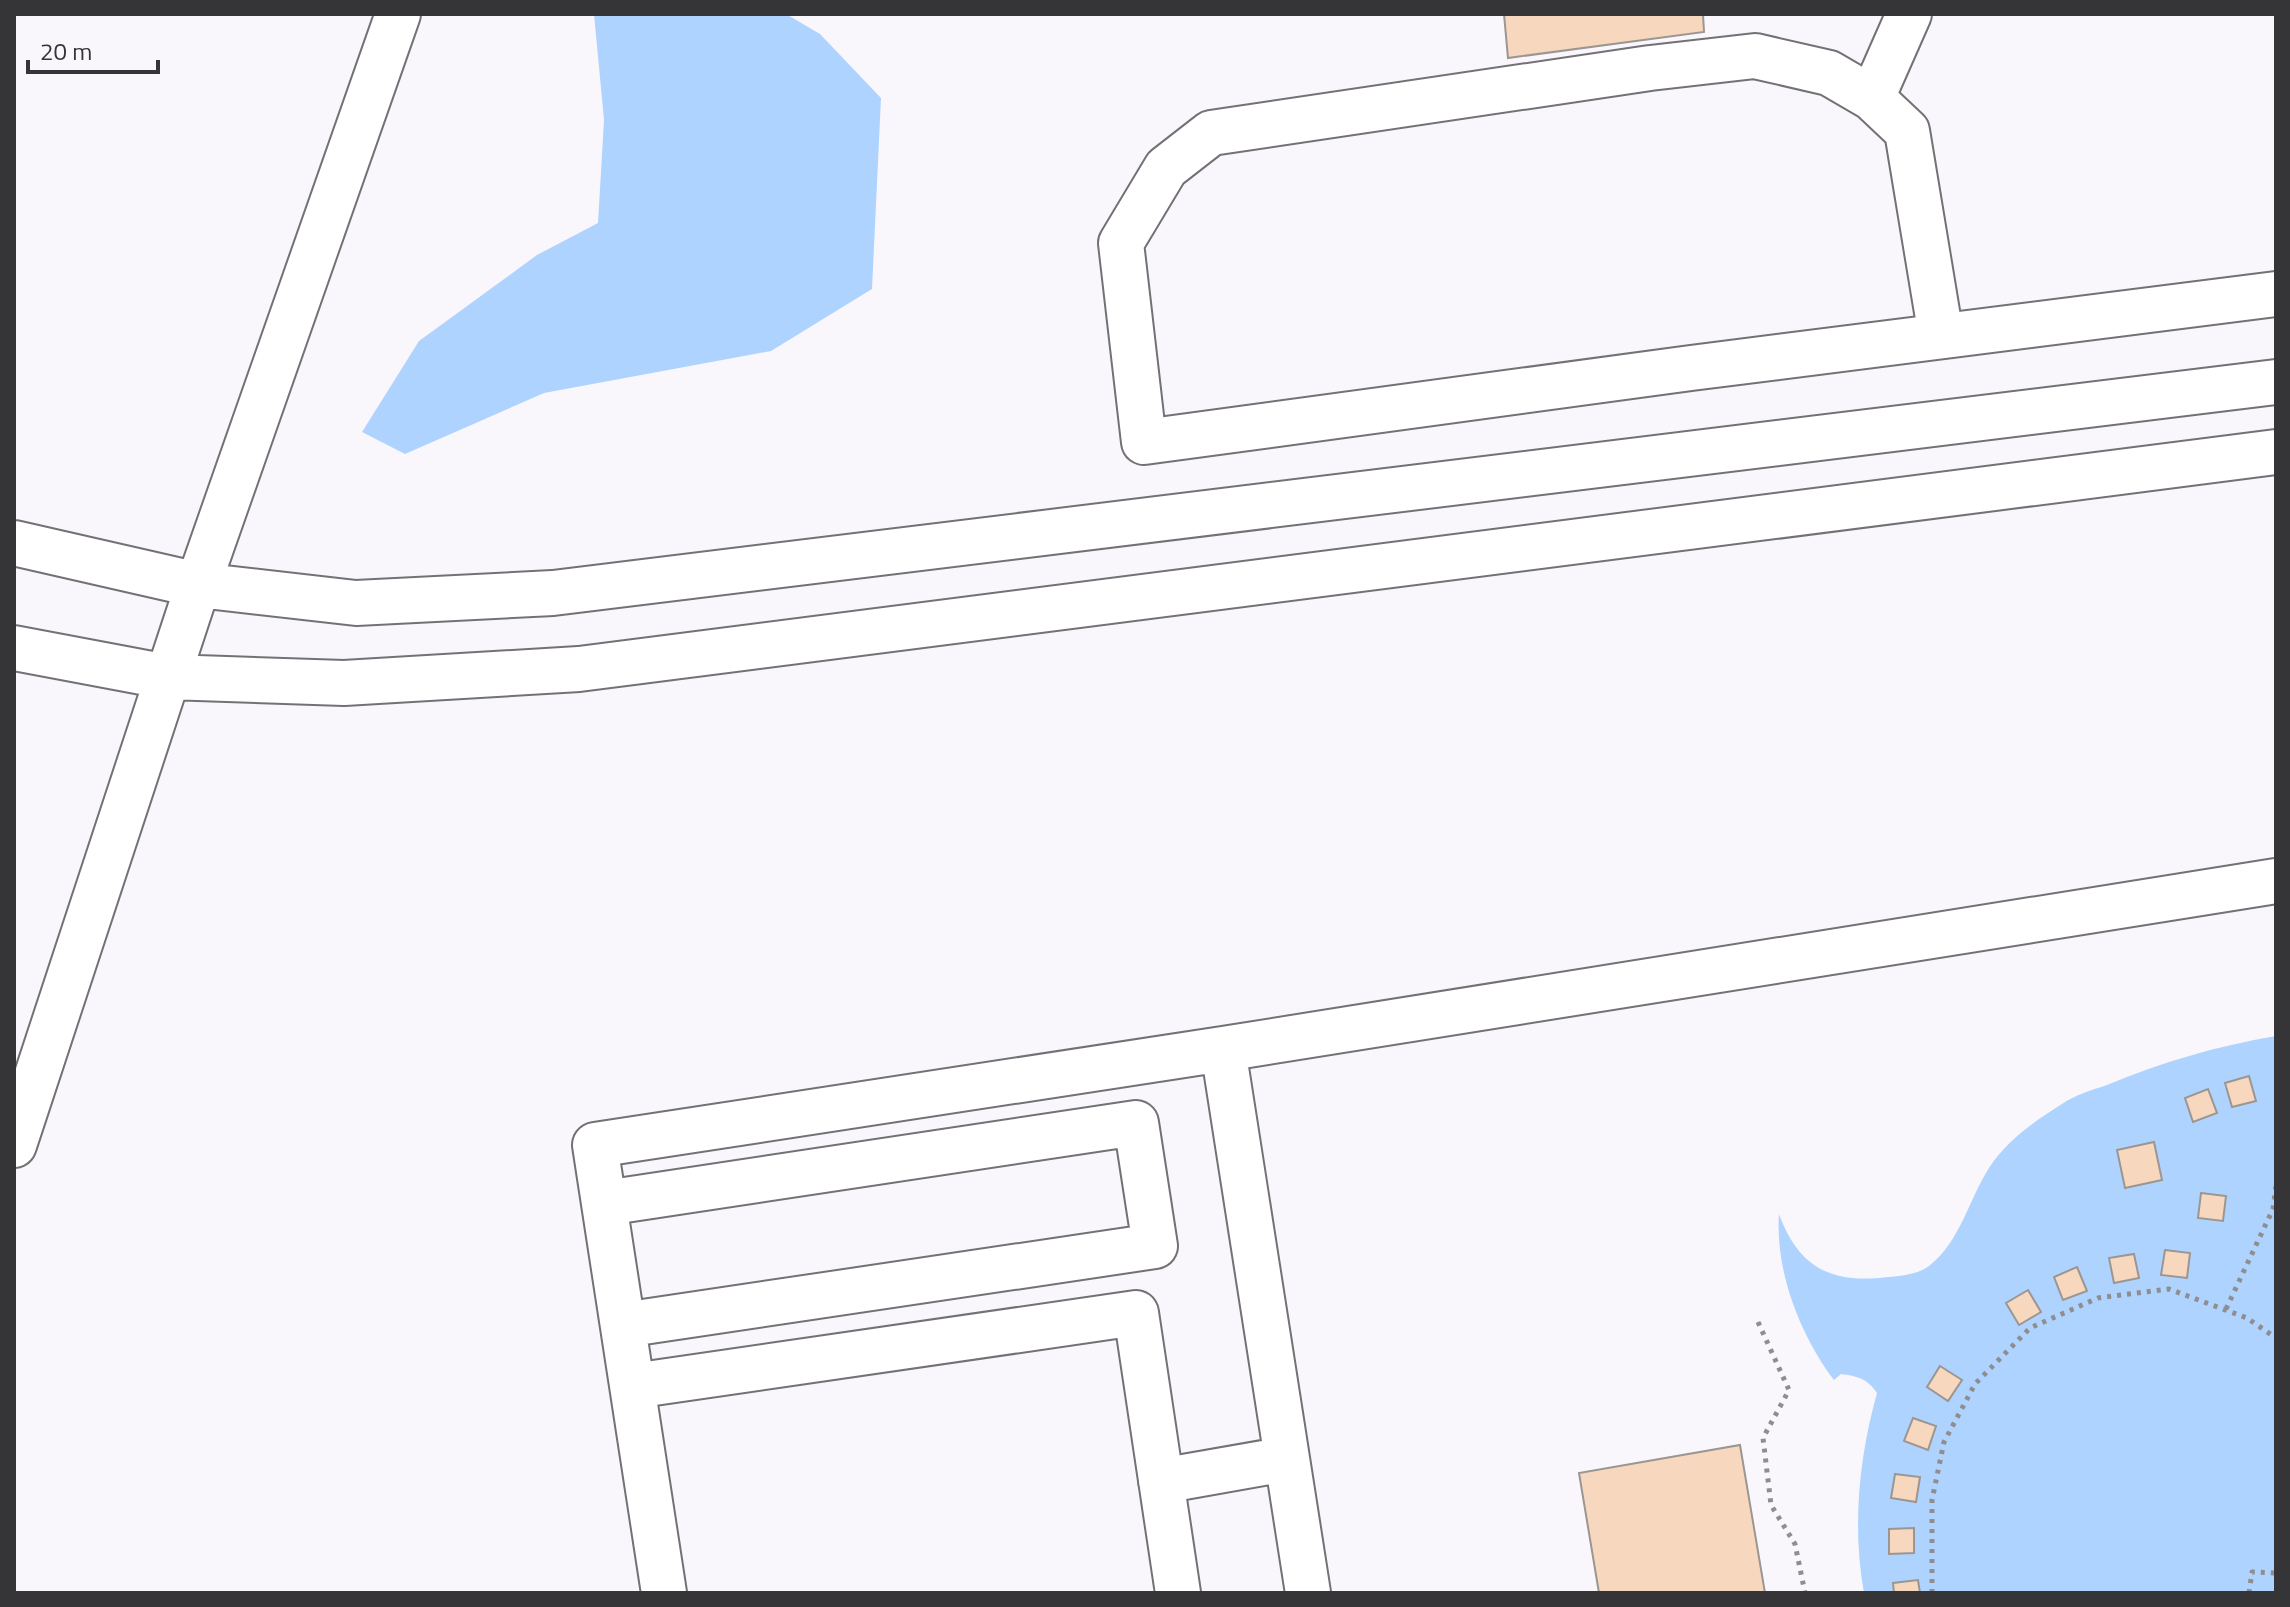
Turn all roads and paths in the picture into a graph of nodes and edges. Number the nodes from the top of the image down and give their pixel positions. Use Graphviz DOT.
graph roads {
  1 [pos="398,14"];
  2 [pos="1909,14"];
  3 [pos="1872,98"];
  4 [pos="2276,294"];
  5 [pos="1941,336"];
  6 [pos="2276,382"];
  7 [pos="2276,452"];
  8 [pos="14,543"];
  9 [pos="198,585"];
  10 [pos="14,648"];
  11 [pos="168,677"];
  12 [pos="2276,881"];
  13 [pos="1223,1049"];
  14 [pos="14,1145"];
  15 [pos="2276,1186"];
  16 [pos="605,1203"];
  17 [pos="2274,1211"];
  18 [pos="2226,1309"];
  19 [pos="1758,1322"];
  20 [pos="623,1325"];
  21 [pos="2276,1338"];
  22 [pos="1274,1377"];
  23 [pos="633,1386"];
  24 [pos="1286,1459"];
  25 [pos="1161,1481"];
  26 [pos="2276,1573"];
  27 [pos="664,1593"];
  28 [pos="1178,1593"];
  29 [pos="1308,1593"];
  30 [pos="1805,1593"];
  31 [pos="1932,1593"];
  32 [pos="2249,1593"];
  1 -- 9 [label="street"];
  2 -- 3 [label="street"];
  3 -- 5 [label="street"];
  3 -- 5 [label="street"];
  4 -- 5 [label="street"];
  6 -- 9 [label="street"];
  7 -- 11 [label="street"];
  8 -- 9 [label="street"];
  9 -- 11 [label="street"];
  10 -- 11 [label="street"];
  11 -- 14 [label="street"];
  12 -- 13 [label="street"];
  13 -- 16 [label="street"];
  13 -- 22 [label="street"];
  15 -- 17 [label="path"];
  16 -- 20 [label="street"];
  16 -- 20 [label="street"];
  17 -- 18 [label="path"];
  18 -- 21 [label="path"];
  18 -- 31 [label="path"];
  19 -- 30 [label="path"];
  20 -- 23 [label="street"];
  22 -- 24 [label="street"];
  22 -- 29 [label="street"];
  23 -- 25 [label="street"];
  23 -- 27 [label="street"];
  24 -- 25 [label="street"];
  24 -- 29 [label="street"];
  25 -- 28 [label="street"];
  26 -- 32 [label="path"];
}
